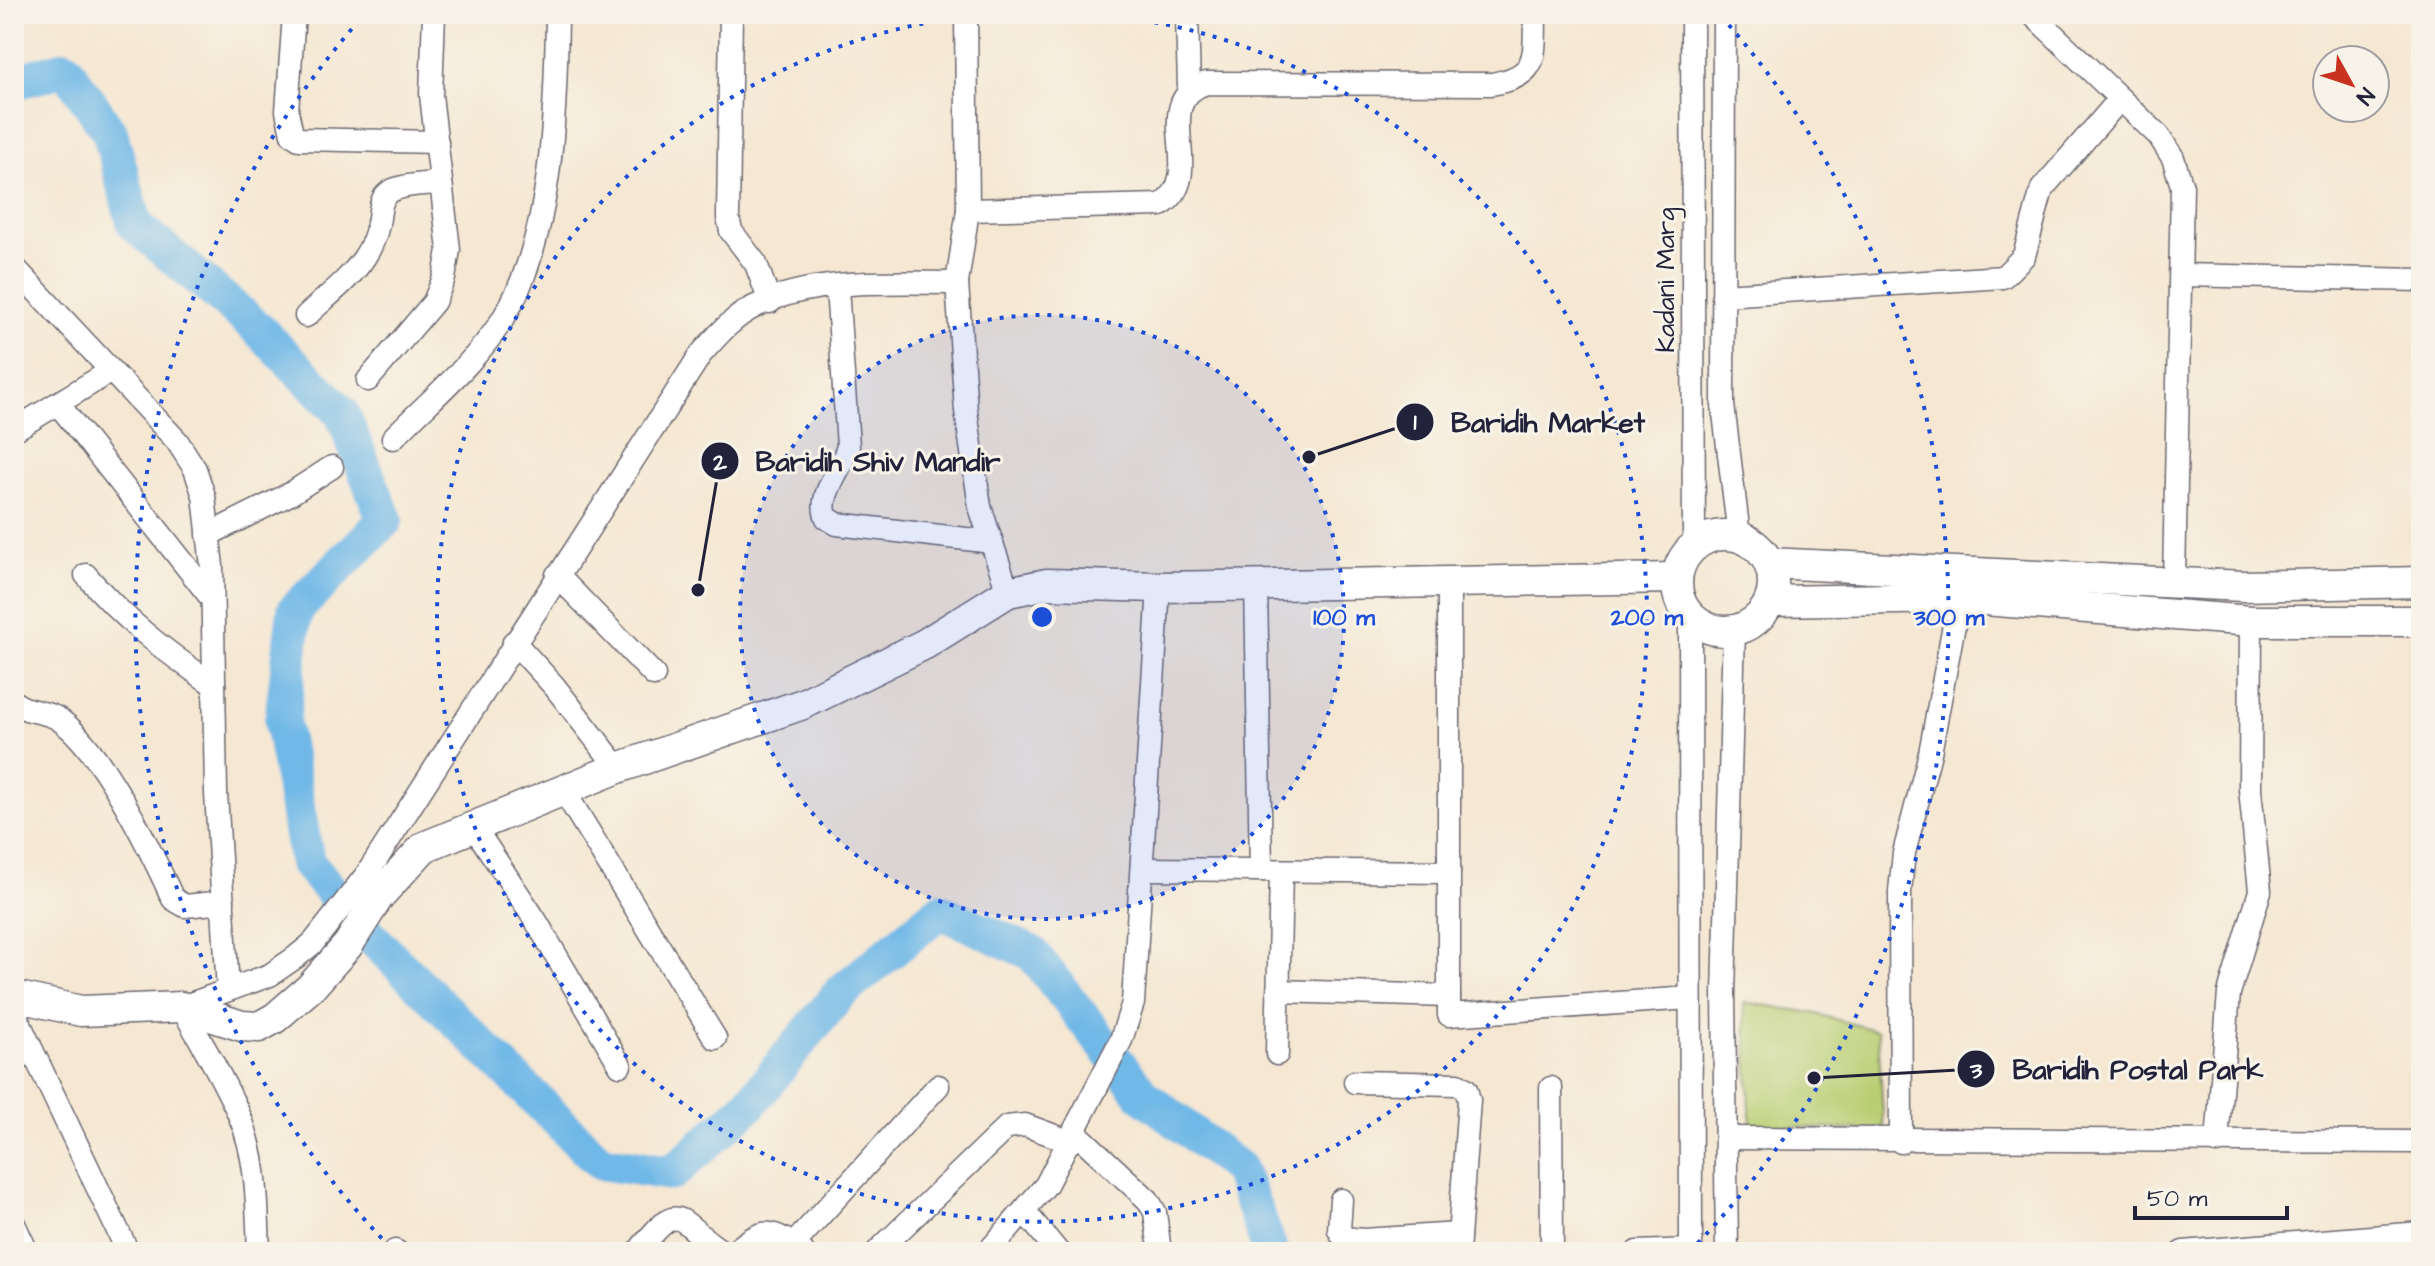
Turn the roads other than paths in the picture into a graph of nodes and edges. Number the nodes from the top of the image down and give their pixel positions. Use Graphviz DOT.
graph roads {
  1 [pos="294,14"];
  2 [pos="434,14"];
  3 [pos="557,14"];
  4 [pos="731,14"];
  5 [pos="966,14"];
  6 [pos="1187,14"];
  7 [pos="1535,14"];
  8 [pos="1692,14"];
  9 [pos="1724,14"];
  10 [pos="2032,14"];
  11 [pos="1189,88"];
  12 [pos="2120,99"];
  13 [pos="437,142"];
  14 [pos="441,183"];
  15 [pos="968,210"];
  16 [pos="14,267"];
  17 [pos="2181,275"];
  18 [pos="2421,280"];
  19 [pos="957,283"];
  20 [pos="837,288"];
  21 [pos="1723,295"];
  22 [pos="770,302"];
  23 [pos="306,316"];
  24 [pos="111,371"];
  25 [pos="368,380"];
  26 [pos="59,405"];
  27 [pos="14,430"];
  28 [pos="393,438"];
  29 [pos="332,467"];
  30 [pos="208,535"];
  31 [pos="1739,536"];
  32 [pos="992,542"];
  33 [pos="1694,545"];
  34 [pos="1769,563"];
  35 [pos="86,575"];
  36 [pos="557,575"];
  37 [pos="1677,578"];
  38 [pos="2174,580"];
  39 [pos="1449,582"];
  40 [pos="2421,582"];
  41 [pos="1256,585"];
  42 [pos="1159,587"];
  43 [pos="1008,592"];
  44 [pos="1959,598"];
  45 [pos="212,599"];
  46 [pos="1770,601"];
  47 [pos="1690,617"];
  48 [pos="2251,621"];
  49 [pos="2421,621"];
  50 [pos="1734,630"];
  51 [pos="514,642"];
  52 [pos="654,675"];
  53 [pos="214,685"];
  54 [pos="14,702"];
  55 [pos="618,768"];
  56 [pos="564,791"];
  57 [pos="474,827"];
  58 [pos="1144,869"];
  59 [pos="1271,870"];
  60 [pos="1449,872"];
  61 [pos="373,885"];
  62 [pos="223,902"];
  63 [pos="228,990"];
  64 [pos="1278,991"];
  65 [pos="14,996"];
  66 [pos="1449,996"];
  67 [pos="1690,998"];
  68 [pos="182,1007"];
  69 [pos="14,1012"];
  70 [pos="715,1038"];
  71 [pos="1277,1054"];
  72 [pos="620,1065"];
  73 [pos="1355,1082"];
  74 [pos="938,1086"];
  75 [pos="1551,1088"];
  76 [pos="1074,1137"];
  77 [pos="1728,1138"];
  78 [pos="1901,1142"];
  79 [pos="2217,1142"];
  80 [pos="2421,1142"];
  81 [pos="1341,1200"];
  82 [pos="1025,1212"];
  83 [pos="14,1224"];
  84 [pos="2421,1233"];
  85 [pos="1458,1243"];
  86 [pos="798,1248"];
  87 [pos="1691,1251"];
  88 [pos="27,1252"];
  89 [pos="128,1252"];
  90 [pos="259,1252"];
  91 [pos="638,1252"];
  92 [pos="723,1252"];
  93 [pos="734,1252"];
  94 [pos="877,1252"];
  95 [pos="988,1252"];
  96 [pos="1058,1252"];
  97 [pos="1160,1252"];
  98 [pos="1552,1252"];
  99 [pos="1637,1252"];
  100 [pos="1727,1252"];
  101 [pos="2183,1252"];
  1 -- 13 [label="street"];
  2 -- 13 [label="street"];
  3 -- 28 [label="street"];
  4 -- 22 [label="street"];
  5 -- 15 [label="street"];
  6 -- 11 [label="street"];
  7 -- 11 [label="street"];
  8 -- 33 [label="street, Kadani Marg"];
  9 -- 21 [label="street"];
  10 -- 12 [label="street"];
  11 -- 15 [label="street"];
  12 -- 17 [label="street"];
  12 -- 21 [label="street"];
  13 -- 14 [label="street"];
  14 -- 23 [label="street"];
  14 -- 25 [label="street"];
  15 -- 19 [label="street"];
  16 -- 24 [label="street"];
  17 -- 18 [label="street"];
  17 -- 38 [label="street"];
  19 -- 20 [label="street"];
  19 -- 32 [label="street"];
  20 -- 22 [label="street"];
  20 -- 32 [label="street"];
  21 -- 31 [label="street"];
  22 -- 36 [label="street"];
  24 -- 26 [label="street"];
  24 -- 30 [label="street"];
  26 -- 27 [label="street"];
  26 -- 45 [label="street"];
  29 -- 30 [label="street"];
  30 -- 45 [label="street"];
  31 -- 33 [label="street"];
  31 -- 34 [label="street"];
  32 -- 43 [label="street"];
  33 -- 37 [label="street"];
  34 -- 38 [label="street"];
  34 -- 46 [label="street"];
  35 -- 53 [label="street"];
  36 -- 51 [label="street"];
  36 -- 52 [label="street"];
  37 -- 39 [label="street"];
  37 -- 47 [label="street"];
  38 -- 40 [label="street"];
  39 -- 41 [label="street"];
  39 -- 60 [label="street"];
  41 -- 42 [label="street"];
  41 -- 59 [label="street"];
  42 -- 43 [label="street"];
  42 -- 58 [label="street"];
  43 -- 55 [label="street"];
  44 -- 46 [label="street"];
  44 -- 48 [label="street"];
  44 -- 78 [label="street"];
  45 -- 53 [label="street"];
  46 -- 50 [label="street"];
  47 -- 50 [label="street"];
  47 -- 67 [label="street"];
  48 -- 49 [label="street"];
  48 -- 79 [label="street"];
  50 -- 77 [label="street"];
  51 -- 55 [label="street"];
  51 -- 61 [label="street"];
  53 -- 62 [label="street"];
  54 -- 62 [label="street"];
  55 -- 56 [label="street"];
  56 -- 57 [label="street"];
  56 -- 70 [label="street"];
  57 -- 61 [label="street"];
  57 -- 72 [label="street"];
  58 -- 59 [label="street"];
  58 -- 76 [label="street"];
  59 -- 60 [label="street"];
  59 -- 64 [label="street"];
  60 -- 66 [label="street"];
  61 -- 63 [label="street"];
  61 -- 68 [label="street"];
  62 -- 63 [label="street"];
  63 -- 68 [label="street"];
  64 -- 66 [label="street"];
  64 -- 71 [label="street"];
  65 -- 68 [label="street"];
  66 -- 67 [label="street"];
  67 -- 87 [label="street"];
  68 -- 90 [label="street"];
  69 -- 89 [label="street"];
  73 -- 85 [label="street"];
  74 -- 86 [label="street"];
  75 -- 98 [label="street"];
  76 -- 82 [label="street"];
  76 -- 94 [label="street"];
  76 -- 97 [label="street"];
  77 -- 78 [label="street"];
  77 -- 100 [label="street"];
  78 -- 79 [label="street"];
  79 -- 80 [label="street"];
  81 -- 85 [label="street"];
  82 -- 95 [label="street"];
  82 -- 96 [label="street"];
  83 -- 88 [label="street"];
  84 -- 101 [label="street"];
  86 -- 93 [label="street"];
  87 -- 99 [label="street"];
  91 -- 92 [label="street"];
}
